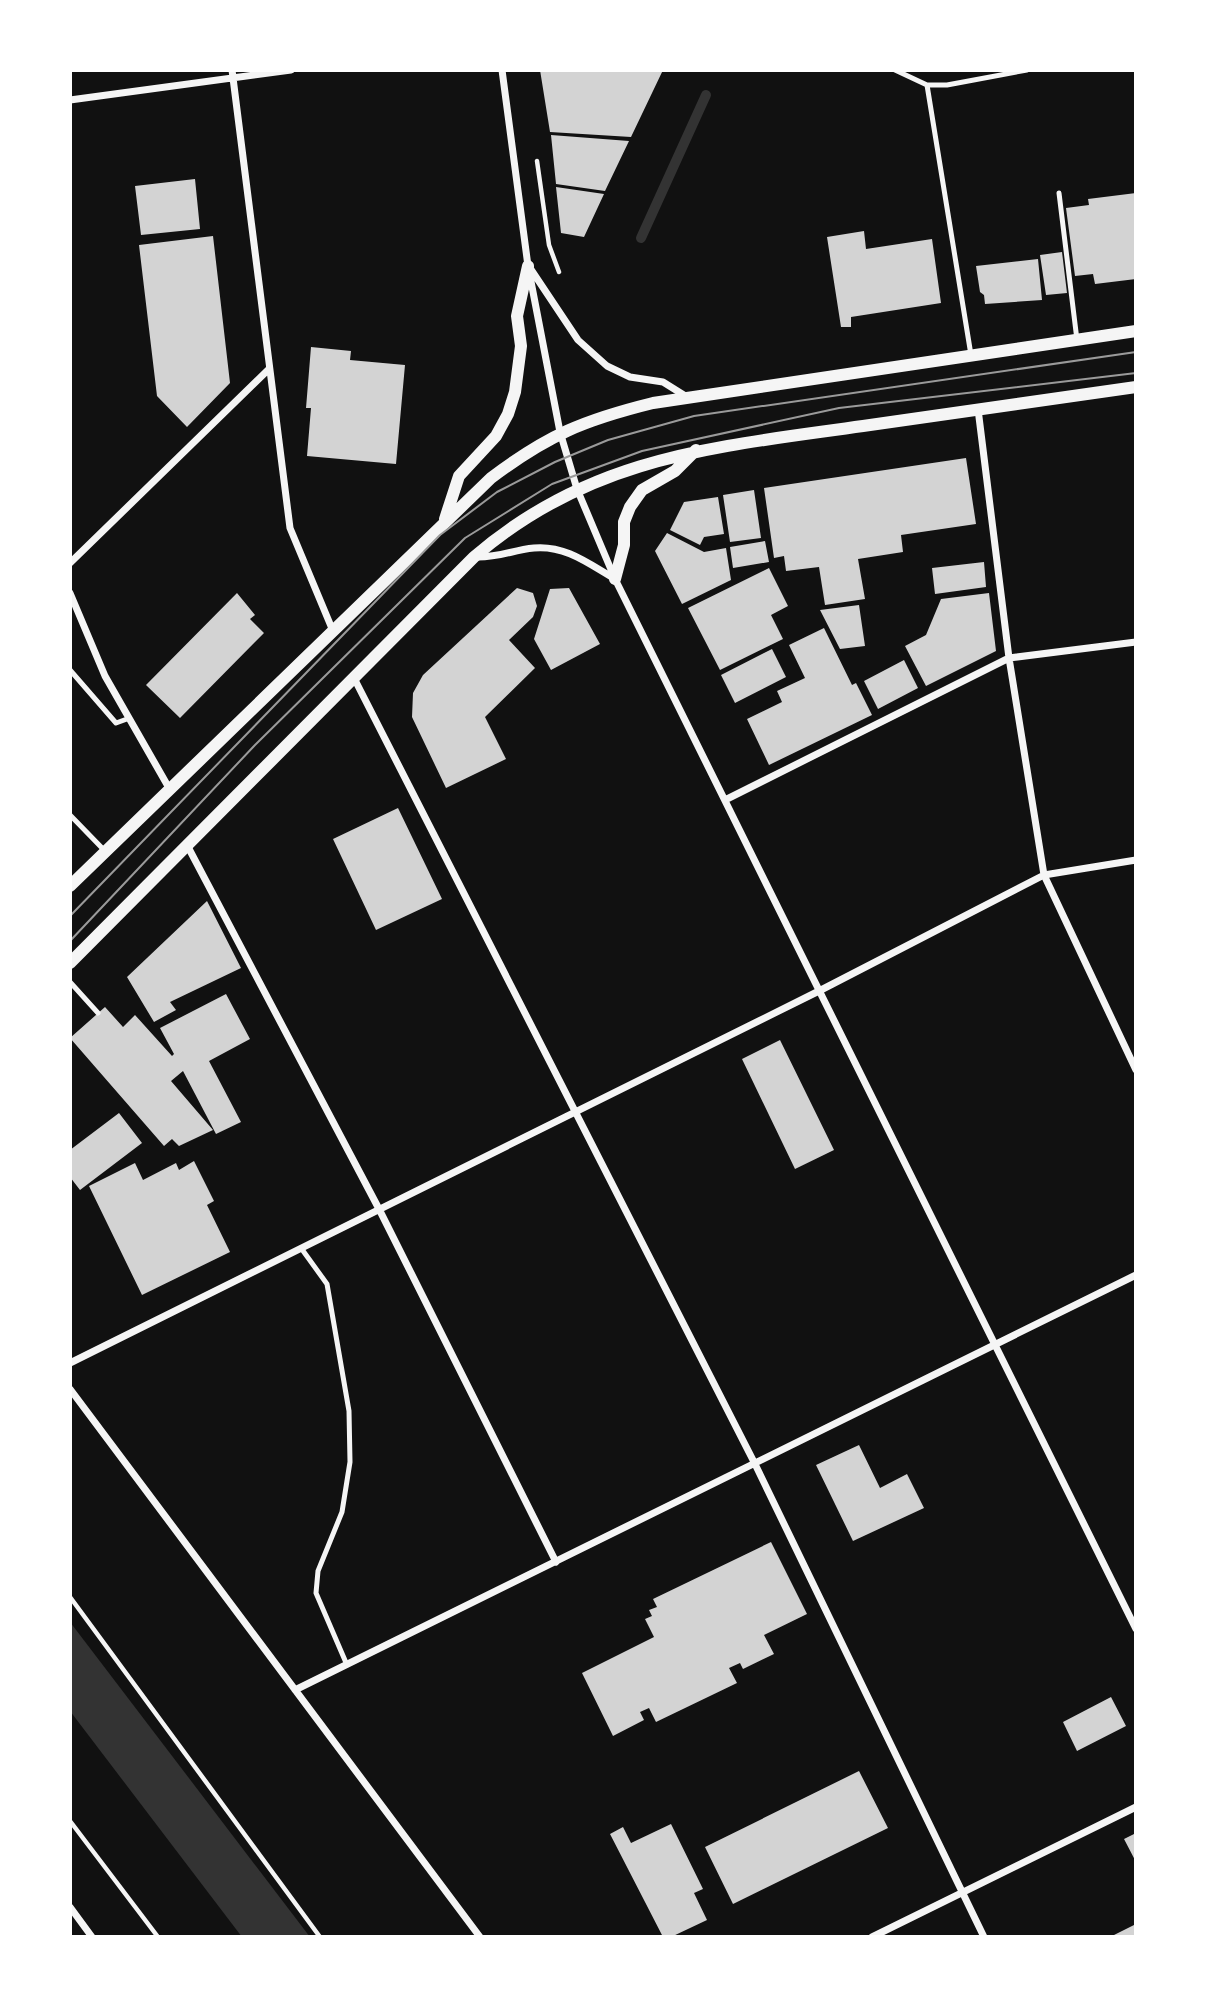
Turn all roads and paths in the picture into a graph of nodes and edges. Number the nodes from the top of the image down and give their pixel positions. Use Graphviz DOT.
graph roads {
  1 [pos="291,70"];
  2 [pos="502,70"];
  3 [pos="895,70"];
  4 [pos="1027,70"];
  5 [pos="1020,71"];
  6 [pos="233,74"];
  7 [pos="927,85"];
  8 [pos="70,100"];
  9 [pos="536,152"];
  10 [pos="1059,193"];
  11 [pos="528,265"];
  12 [pos="562,278"];
  13 [pos="1136,331"];
  14 [pos="1077,340"];
  15 [pos="971,355"];
  16 [pos="269,369"];
  17 [pos="1136,387"];
  18 [pos="688,397"];
  19 [pos="978,409"];
  20 [pos="559,432"];
  21 [pos="696,450"];
  22 [pos="577,489"];
  23 [pos="443,523"];
  24 [pos="474,557"];
  25 [pos="70,563"];
  26 [pos="615,579"];
  27 [pos="70,593"];
  28 [pos="333,631"];
  29 [pos="1136,642"];
  30 [pos="1009,658"];
  31 [pos="70,670"];
  32 [pos="354,678"];
  33 [pos="127,719"];
  34 [pos="169,788"];
  35 [pos="725,800"];
  36 [pos="70,815"];
  37 [pos="187,845"];
  38 [pos="106,852"];
  39 [pos="1136,860"];
  40 [pos="1044,875"];
  41 [pos="70,886"];
  42 [pos="70,963"];
  43 [pos="70,982"];
  44 [pos="820,991"];
  45 [pos="98,1013"];
  46 [pos="1136,1070"];
  47 [pos="576,1112"];
  48 [pos="379,1209"];
  49 [pos="301,1248"];
  50 [pos="1136,1275"];
  51 [pos="996,1346"];
  52 [pos="70,1363"];
  53 [pos="70,1389"];
  54 [pos="755,1464"];
  55 [pos="556,1562"];
  56 [pos="70,1597"];
  57 [pos="1136,1629"];
  58 [pos="347,1665"];
  59 [pos="295,1690"];
  60 [pos="1136,1807"];
  61 [pos="70,1821"];
  62 [pos="962,1893"];
  63 [pos="70,1908"];
  64 [pos="92,1937"];
  65 [pos="158,1937"];
  66 [pos="320,1937"];
  67 [pos="480,1937"];
  68 [pos="872,1937"];
  69 [pos="984,1937"];
  1 -- 6 [label="street"];
  2 -- 11 [label="street"];
  3 -- 7 [label="lane"];
  4 -- 5 [label="lane"];
  5 -- 7 [label="lane"];
  6 -- 8 [label="street"];
  6 -- 16 [label="street"];
  7 -- 15 [label="lane"];
  9 -- 12 [label="path"];
  10 -- 14 [label="lane"];
  11 -- 18 [label="street"];
  11 -- 20 [label="street"];
  11 -- 23 [label="street"];
  13 -- 14 [label="street"];
  14 -- 15 [label="street"];
  15 -- 18 [label="street"];
  16 -- 25 [label="street"];
  16 -- 28 [label="street"];
  17 -- 19 [label="street"];
  18 -- 20 [label="street"];
  19 -- 21 [label="street"];
  19 -- 30 [label="street"];
  20 -- 22 [label="street"];
  20 -- 23 [label="street"];
  21 -- 22 [label="street"];
  21 -- 26 [label="street"];
  22 -- 24 [label="street"];
  22 -- 26 [label="street"];
  23 -- 28 [label="street"];
  24 -- 26 [label="street"];
  24 -- 32 [label="street"];
  26 -- 35 [label="street"];
  27 -- 33 [label="street"];
  28 -- 34 [label="street"];
  29 -- 30 [label="street"];
  30 -- 35 [label="street"];
  30 -- 40 [label="street"];
  31 -- 33 [label="lane"];
  32 -- 37 [label="street"];
  32 -- 47 [label="street"];
  33 -- 34 [label="street"];
  34 -- 38 [label="street"];
  35 -- 44 [label="street"];
  36 -- 38 [label="lane"];
  37 -- 42 [label="street"];
  37 -- 48 [label="street"];
  38 -- 41 [label="street"];
  39 -- 40 [label="street"];
  40 -- 44 [label="street"];
  40 -- 46 [label="street"];
  43 -- 45 [label="lane"];
  44 -- 47 [label="street"];
  44 -- 51 [label="street"];
  47 -- 48 [label="street"];
  47 -- 54 [label="street"];
  48 -- 49 [label="street"];
  48 -- 55 [label="street"];
  49 -- 52 [label="street"];
  49 -- 58 [label="lane"];
  50 -- 51 [label="street"];
  51 -- 54 [label="street"];
  51 -- 57 [label="street"];
  53 -- 59 [label="street"];
  54 -- 55 [label="street"];
  54 -- 62 [label="street"];
  55 -- 58 [label="street"];
  56 -- 66 [label="path"];
  58 -- 59 [label="street"];
  59 -- 67 [label="street"];
  60 -- 62 [label="street"];
  61 -- 65 [label="path"];
  62 -- 68 [label="street"];
  62 -- 69 [label="street"];
  63 -- 64 [label="street"];
}
